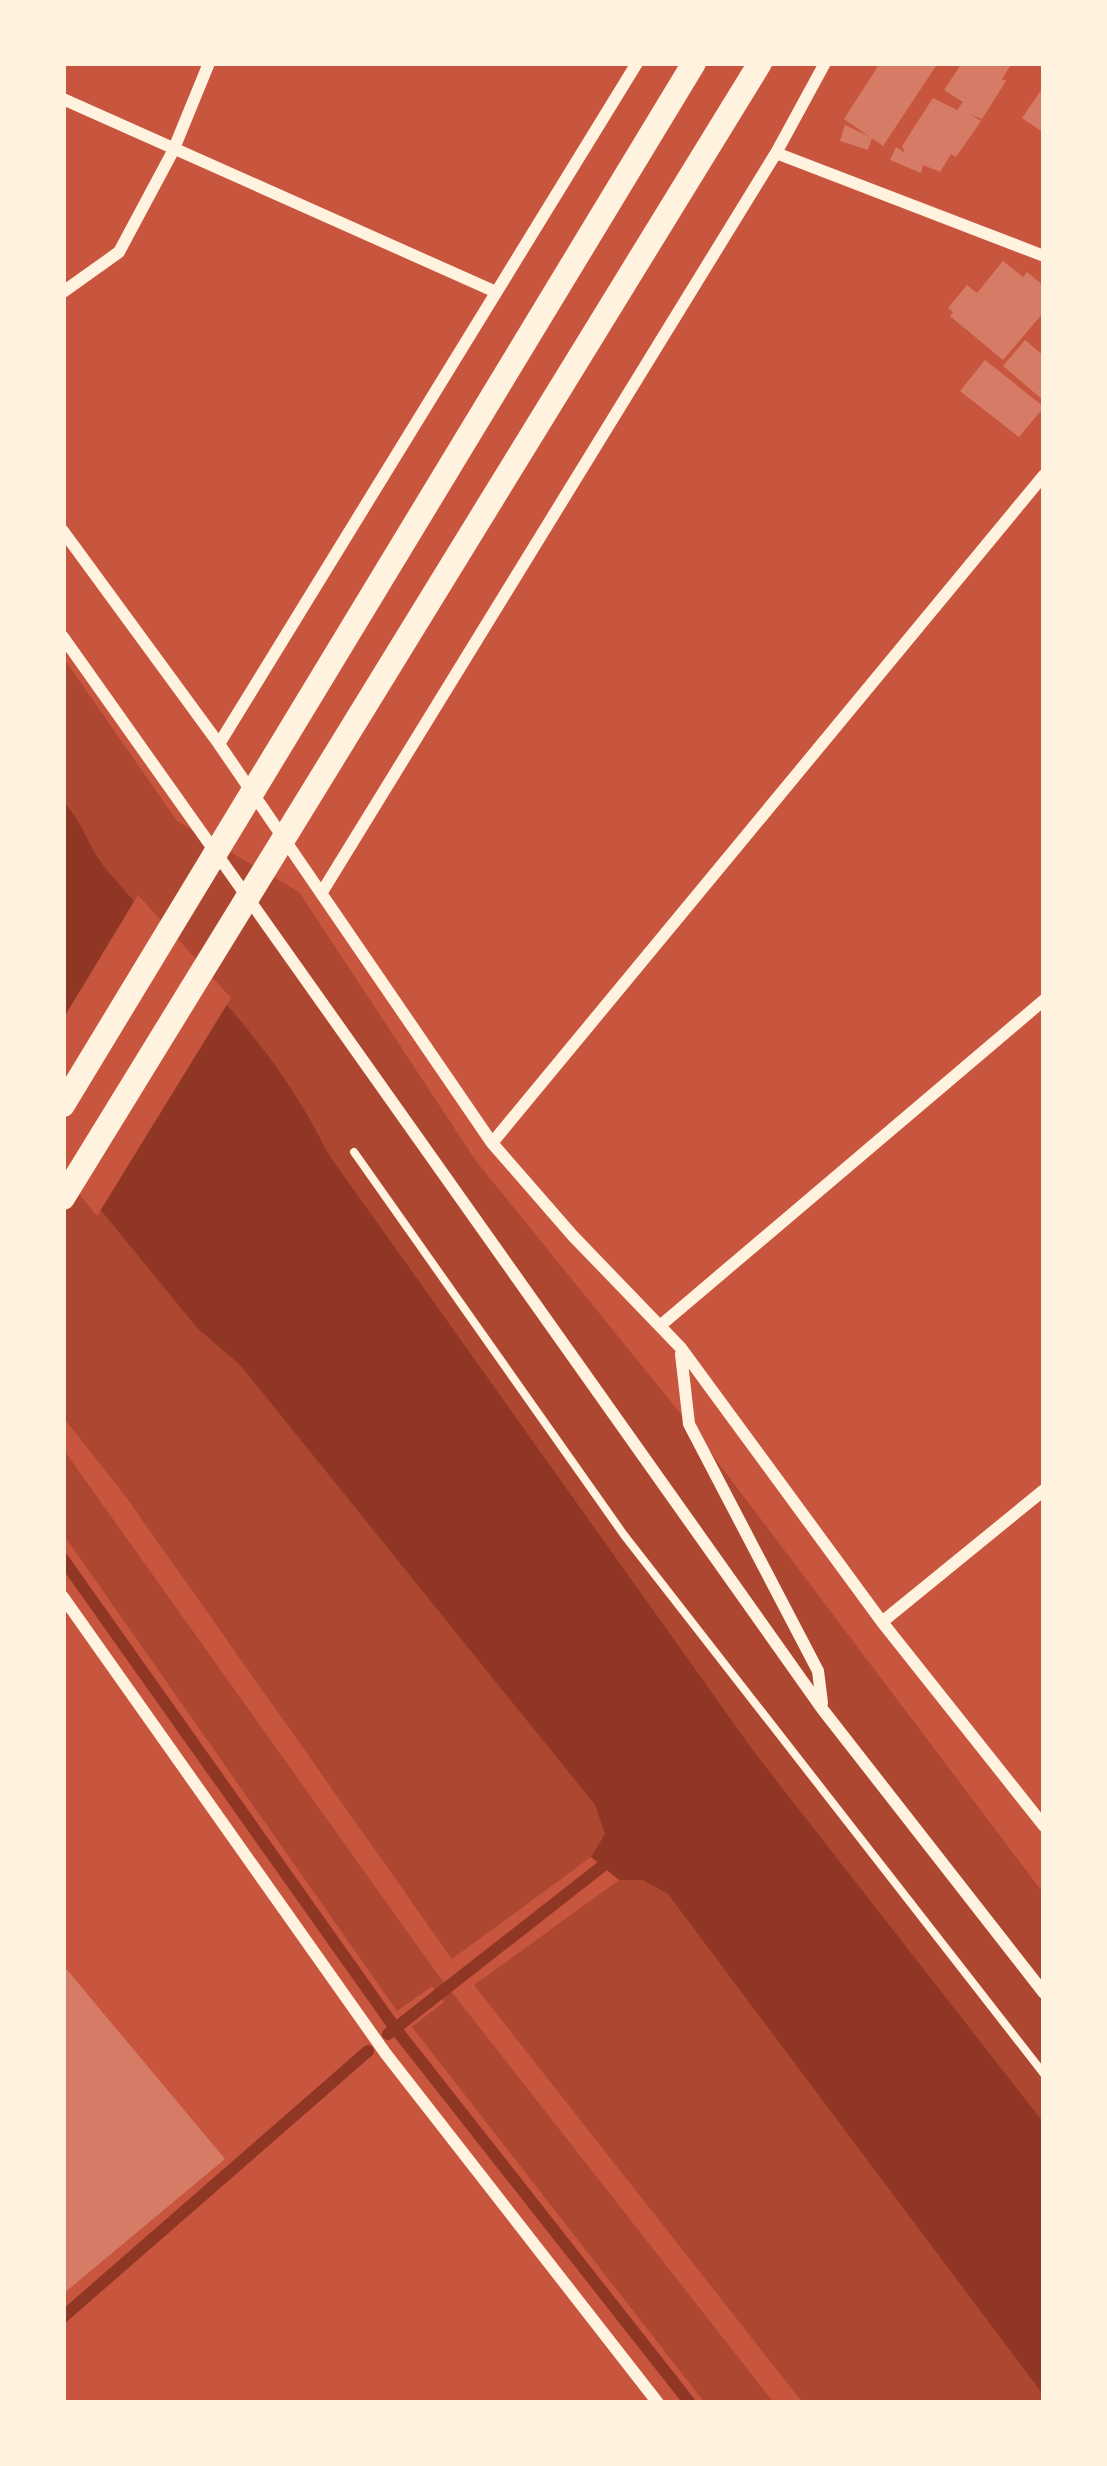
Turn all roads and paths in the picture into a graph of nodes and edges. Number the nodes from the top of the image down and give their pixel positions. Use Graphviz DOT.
graph roads {
  1 [pos="209,63"];
  2 [pos="637,63"];
  3 [pos="694,63"];
  4 [pos="760,63"];
  5 [pos="825,63"];
  6 [pos="63,99"];
  7 [pos="173,151"];
  8 [pos="776,153"];
  9 [pos="1044,256"];
  10 [pos="63,292"];
  11 [pos="496,292"];
  12 [pos="1044,475"];
  13 [pos="63,532"];
  14 [pos="63,637"];
  15 [pos="219,744"];
  16 [pos="322,892"];
  17 [pos="1044,1000"];
  18 [pos="63,1105"];
  19 [pos="492,1143"];
  20 [pos="354,1152"];
  21 [pos="63,1198"];
  22 [pos="661,1325"];
  23 [pos="681,1348"];
  24 [pos="1044,1490"];
  25 [pos="63,1597"];
  26 [pos="882,1622"];
  27 [pos="823,1710"];
  28 [pos="1044,1826"];
  29 [pos="1044,1993"];
  30 [pos="1044,2074"];
  31 [pos="658,2403"];
  1 -- 7 [label="street"];
  2 -- 11 [label="street"];
  3 -- 18 [label="main road"];
  4 -- 21 [label="main road"];
  5 -- 8 [label="street"];
  6 -- 7 [label="street"];
  7 -- 10 [label="street"];
  7 -- 11 [label="street"];
  8 -- 9 [label="street"];
  8 -- 16 [label="street"];
  11 -- 15 [label="street"];
  12 -- 19 [label="street"];
  13 -- 15 [label="street"];
  14 -- 27 [label="street"];
  15 -- 16 [label="street"];
  16 -- 19 [label="street"];
  17 -- 22 [label="street"];
  19 -- 22 [label="street"];
  20 -- 30 [label="path"];
  22 -- 23 [label="street"];
  23 -- 26 [label="street"];
  23 -- 27 [label="street"];
  24 -- 26 [label="street"];
  25 -- 31 [label="street"];
  26 -- 28 [label="street"];
  27 -- 29 [label="street"];
}
